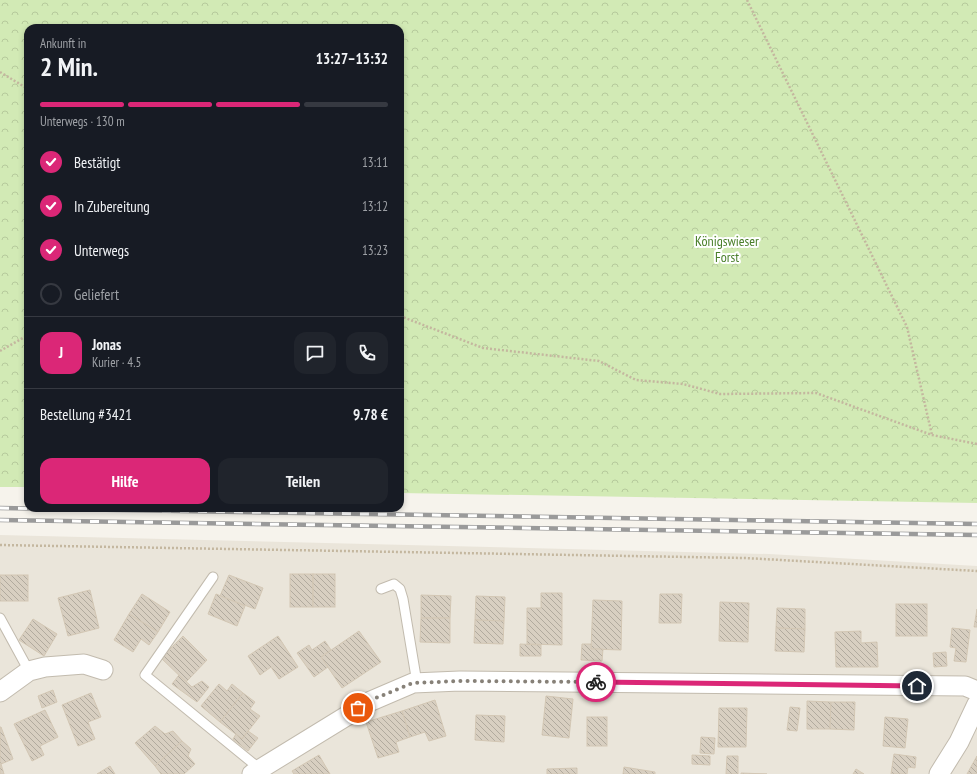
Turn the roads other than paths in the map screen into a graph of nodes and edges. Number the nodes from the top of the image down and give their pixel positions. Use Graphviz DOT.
graph roads {
  1 [pos="212,577"];
  2 [pos="381,589"];
  3 [pos="0,618"];
  4 [pos="103,670"];
  5 [pos="29,671"];
  6 [pos="417,683"];
  7 [pos="977,691"];
  8 [pos="0,692"];
  9 [pos="977,704"];
  10 [pos="256,772"];
  11 [pos="939,774"];
  1 -- 10 [label="lane"];
  2 -- 6 [label="lane"];
  3 -- 5 [label="lane"];
  4 -- 5 [label="street"];
  5 -- 8 [label="street"];
  6 -- 7 [label="street"];
  6 -- 10 [label="street"];
  9 -- 11 [label="street"];
}
